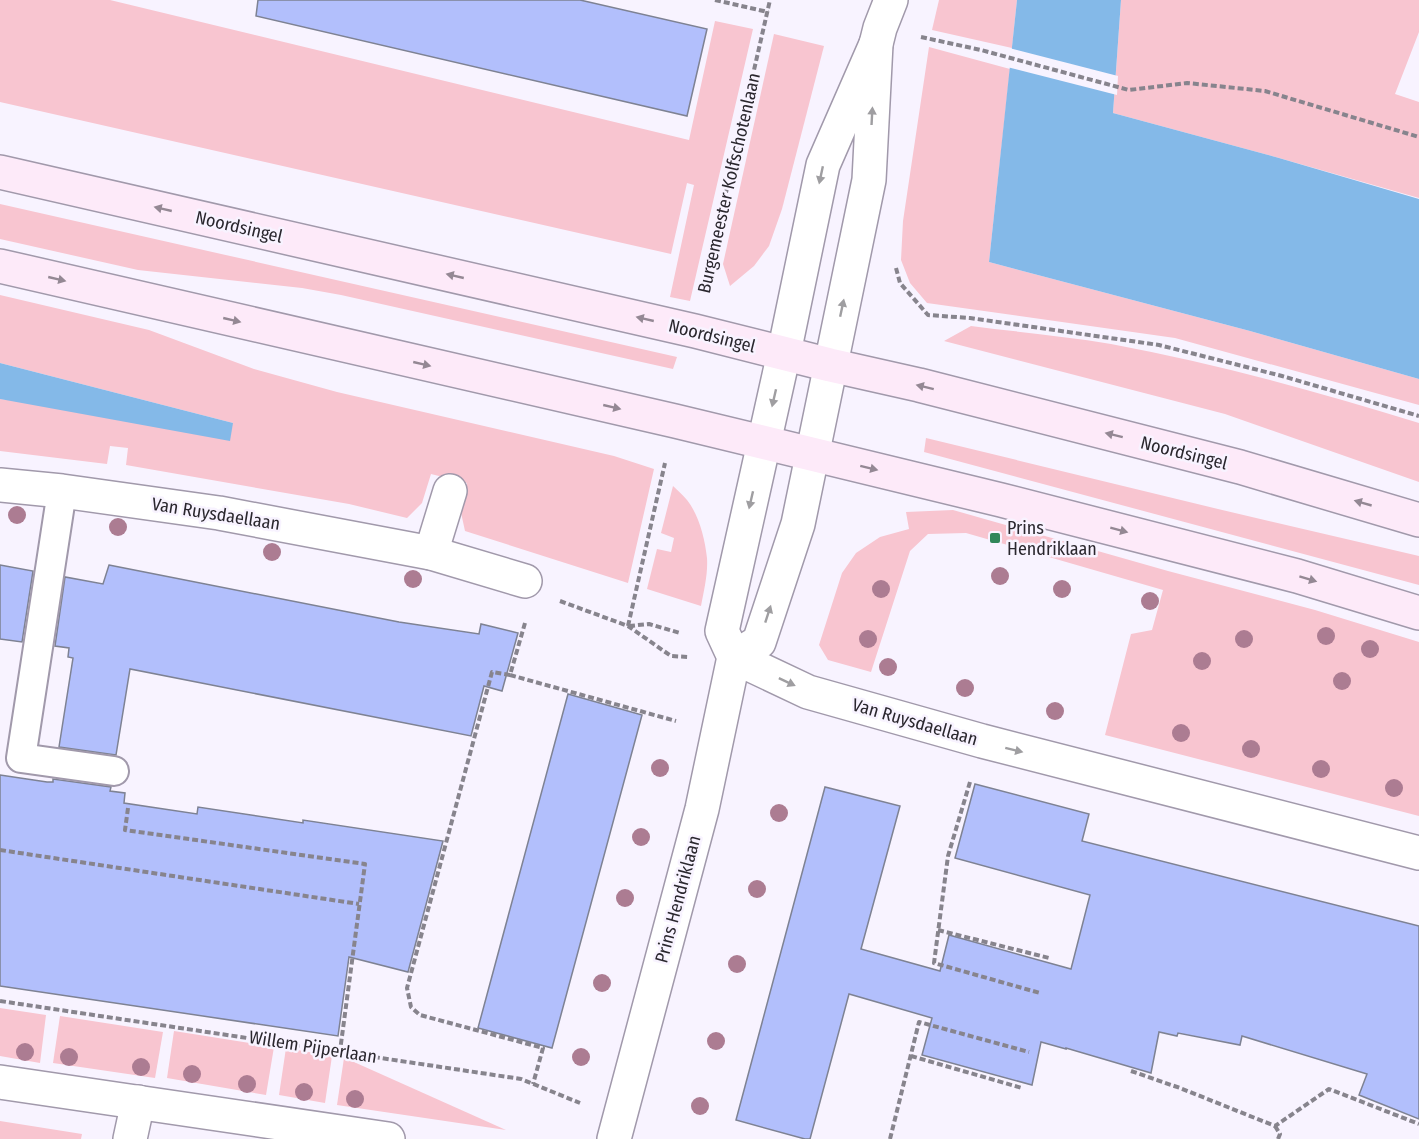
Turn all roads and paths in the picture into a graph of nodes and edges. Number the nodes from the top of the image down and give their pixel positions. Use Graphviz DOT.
graph roads {
  1 [pos="715,0"];
  2 [pos="770,0"];
  3 [pos="768,12"];
  4 [pos="882,24"];
  5 [pos="1419,137"];
  6 [pos="0,172"];
  7 [pos="0,266"];
  8 [pos="900,283"];
  9 [pos="695,331"];
  10 [pos="784,353"];
  11 [pos="830,365"];
  12 [pos="1419,416"];
  13 [pos="675,421"];
  14 [pos="764,443"];
  15 [pos="812,454"];
  16 [pos="0,485"];
  17 [pos="62,491"];
  18 [pos="450,491"];
  19 [pos="1419,520"];
  20 [pos="431,553"];
  21 [pos="530,586"];
  22 [pos="1419,613"];
  23 [pos="628,626"];
  24 [pos="734,657"];
  25 [pos="510,675"];
  26 [pos="718,732"];
  27 [pos="982,741"];
  28 [pos="114,771"];
  29 [pos="0,850"];
  30 [pos="1419,853"];
  31 [pos="359,904"];
  32 [pos="938,930"];
  33 [pos="1049,958"];
  34 [pos="1040,993"];
  35 [pos="0,1001"];
  36 [pos="340,1051"];
  37 [pos="1029,1052"];
  38 [pos="910,1056"];
  39 [pos="1131,1071"];
  40 [pos="0,1082"];
  41 [pos="533,1084"];
  42 [pos="1022,1088"];
  43 [pos="138,1102"];
  44 [pos="1419,1124"];
  45 [pos="1275,1126"];
  46 [pos="616,1129"];
  47 [pos="130,1139"];
  48 [pos="388,1139"];
  49 [pos="890,1139"];
  50 [pos="1278,1139"];
  1 -- 3 [label="path"];
  2 -- 3 [label="path, Burgemeester Kolfschotenlaan"];
  3 -- 9 [label="path, Burgemeester Kolfschotenlaan"];
  4 -- 5 [label="path"];
  4 -- 10 [label="street, one-way"];
  11 -- 4 [label="street, one-way"];
  9 -- 6 [label="main road, Noordsingel, one-way"];
  7 -- 13 [label="main road, one-way"];
  8 -- 12 [label="path"];
  9 -- 10 [label="main road, Noordsingel"];
  10 -- 11 [label="main road, Noordsingel"];
  10 -- 14 [label="street, one-way"];
  11 -- 15 [label="street"];
  19 -- 11 [label="main road, Noordsingel, one-way"];
  13 -- 14 [label="main road"];
  13 -- 23 [label="path"];
  14 -- 15 [label="main road"];
  14 -- 24 [label="street, one-way"];
  15 -- 22 [label="main road, one-way"];
  24 -- 15 [label="street, one-way"];
  16 -- 17 [label="street, Van Ruysdaellaan"];
  17 -- 20 [label="street, Van Ruysdaellaan"];
  17 -- 28 [label="lane"];
  18 -- 20 [label="street"];
  20 -- 21 [label="street, Van Ruysdaellaan"];
  21 -- 23 [label="path"];
  21 -- 25 [label="path"];
  23 -- 24 [label="path"];
  24 -- 26 [label="street, Prins Hendriklaan"];
  24 -- 27 [label="street, Van Ruysdaellaan, one-way"];
  25 -- 26 [label="path"];
  25 -- 41 [label="path"];
  26 -- 46 [label="street, Prins Hendriklaan"];
  27 -- 30 [label="street, Van Ruysdaellaan, one-way"];
  27 -- 32 [label="path"];
  28 -- 31 [label="path"];
  29 -- 31 [label="path"];
  31 -- 36 [label="path"];
  32 -- 33 [label="path"];
  32 -- 34 [label="path"];
  35 -- 36 [label="path, Willem Pijperlaan"];
  36 -- 41 [label="path, Willem Pijperlaan"];
  37 -- 38 [label="path"];
  38 -- 42 [label="path"];
  38 -- 49 [label="path"];
  39 -- 45 [label="path"];
  40 -- 43 [label="street"];
  41 -- 46 [label="path, Willem Pijperlaan"];
  43 -- 47 [label="street"];
  43 -- 48 [label="street"];
  44 -- 45 [label="path"];
  45 -- 50 [label="path"];
}
